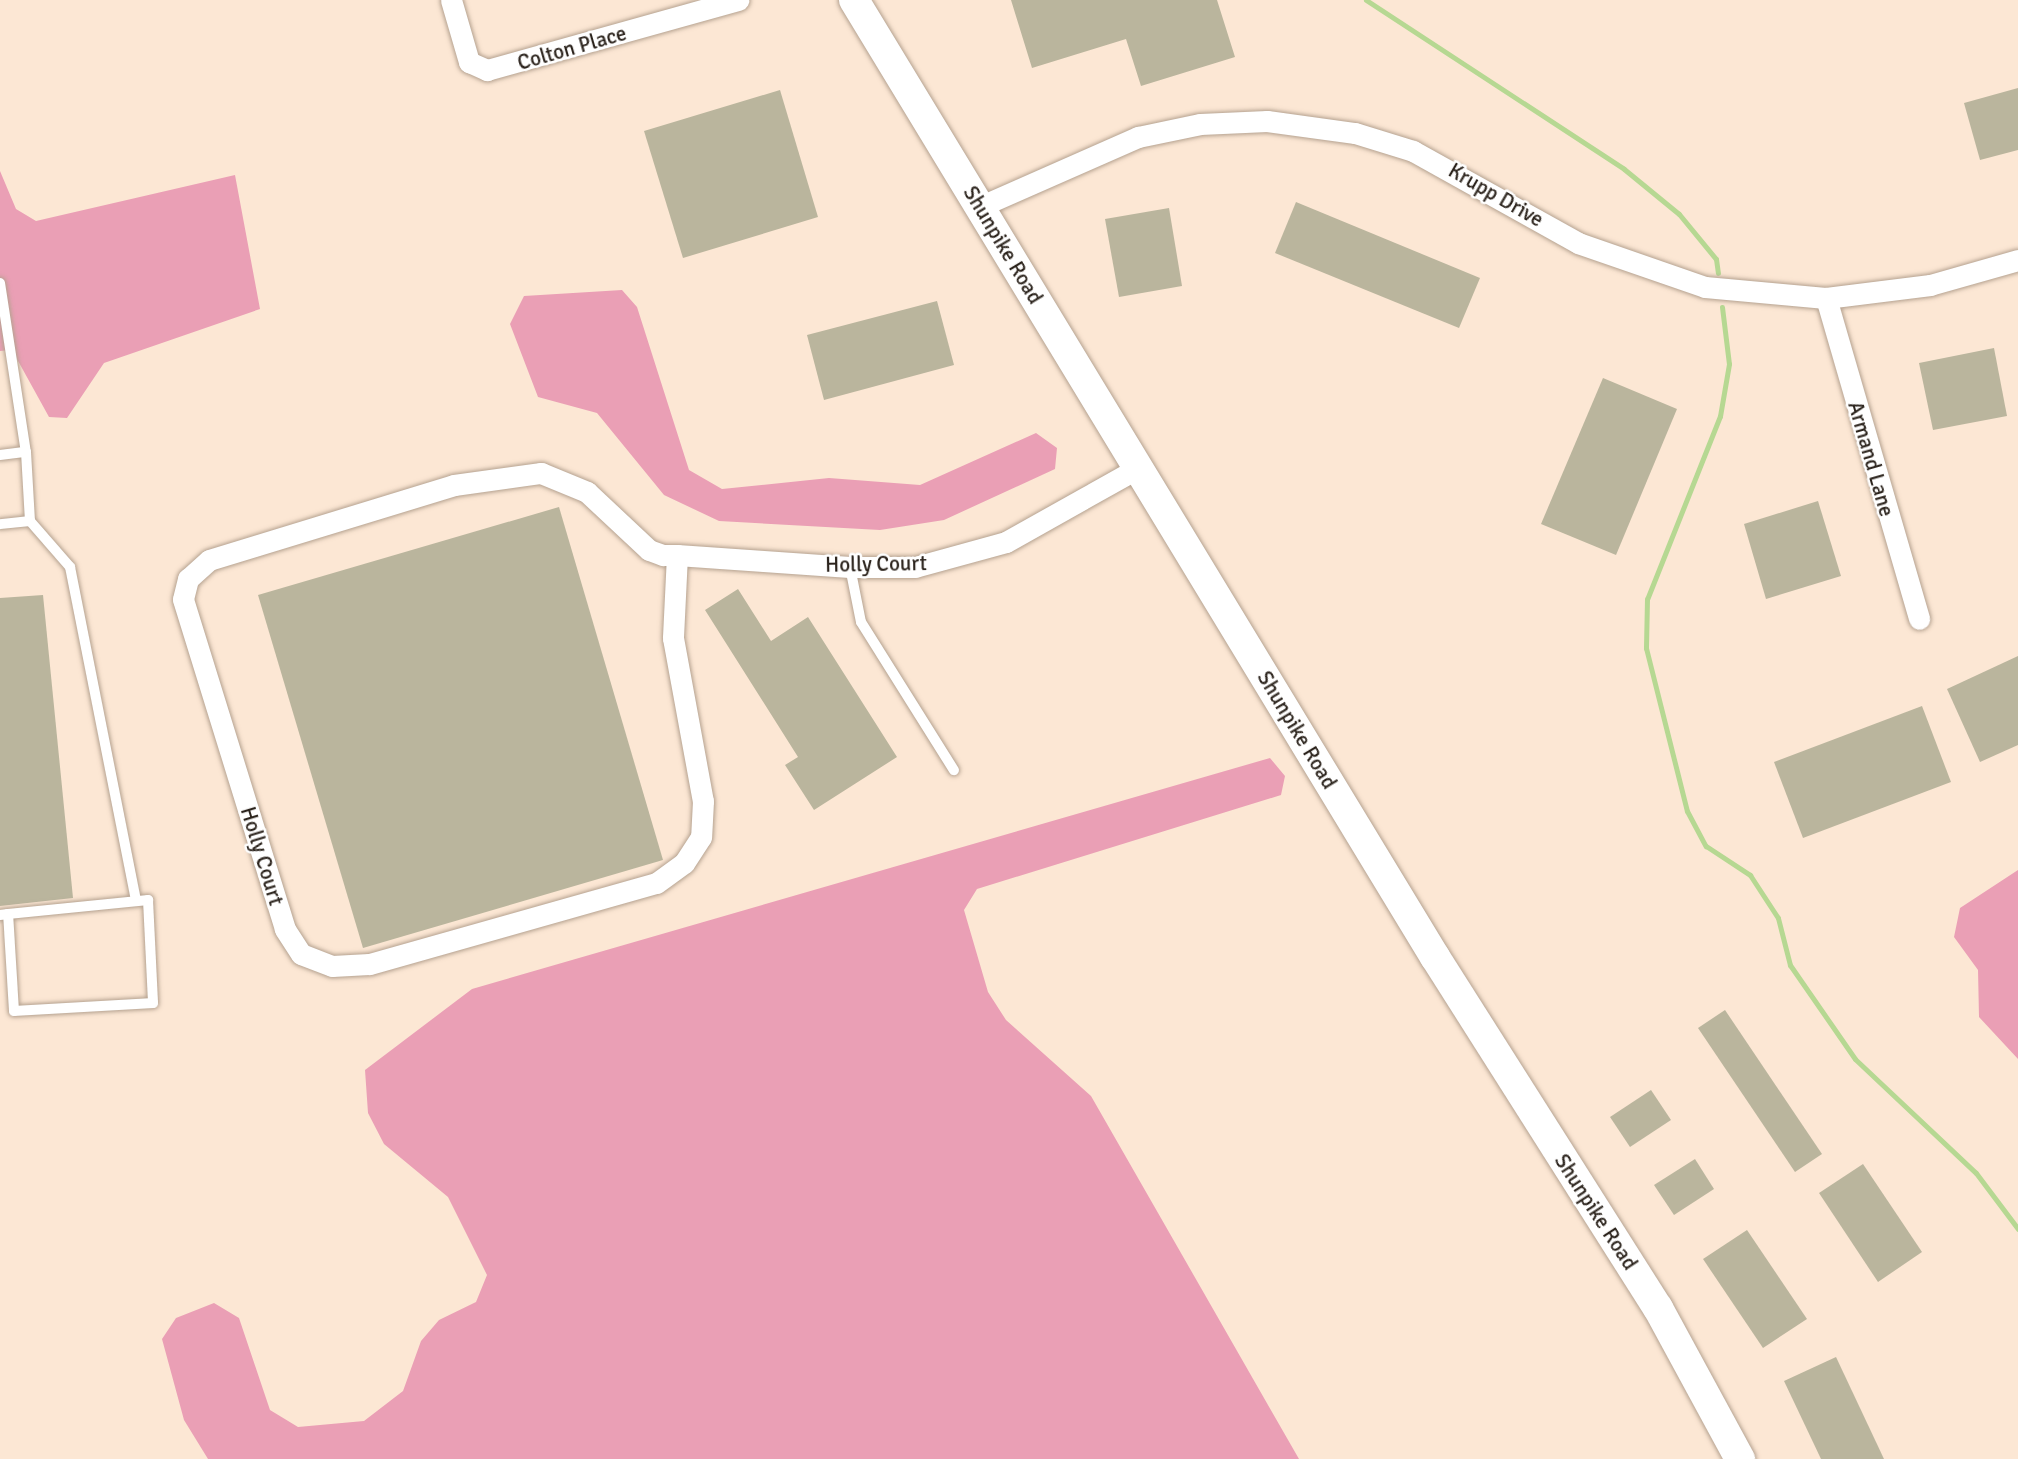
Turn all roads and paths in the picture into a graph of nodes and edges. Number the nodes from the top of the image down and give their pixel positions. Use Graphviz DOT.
graph roads {
  1 [pos="451,0"];
  2 [pos="738,0"];
  3 [pos="854,0"];
  4 [pos="979,207"];
  5 [pos="2018,260"];
  6 [pos="0,284"];
  7 [pos="1826,298"];
  8 [pos="26,453"];
  9 [pos="0,455"];
  10 [pos="1138,468"];
  11 [pos="30,521"];
  12 [pos="0,524"];
  13 [pos="677,555"];
  14 [pos="850,567"];
  15 [pos="1919,620"];
  16 [pos="954,770"];
  17 [pos="136,901"];
  18 [pos="4,914"];
  19 [pos="1741,1459"];
  1 -- 2 [label="street, Colton Place"];
  3 -- 4 [label="street, Shunpike Road"];
  4 -- 7 [label="street, Krupp Drive"];
  4 -- 10 [label="street, Shunpike Road"];
  5 -- 7 [label="street, Krupp Drive"];
  6 -- 8 [label="lane"];
  7 -- 15 [label="street, Armand Lane"];
  8 -- 9 [label="lane"];
  8 -- 11 [label="lane"];
  10 -- 14 [label="street, Holly Court"];
  10 -- 19 [label="street, Shunpike Road"];
  11 -- 12 [label="lane"];
  11 -- 17 [label="lane"];
  13 -- 13 [label="street, Holly Court"];
  13 -- 14 [label="street, Holly Court"];
  14 -- 16 [label="lane"];
  17 -- 18 [label="lane"];
  17 -- 18 [label="lane"];
}
